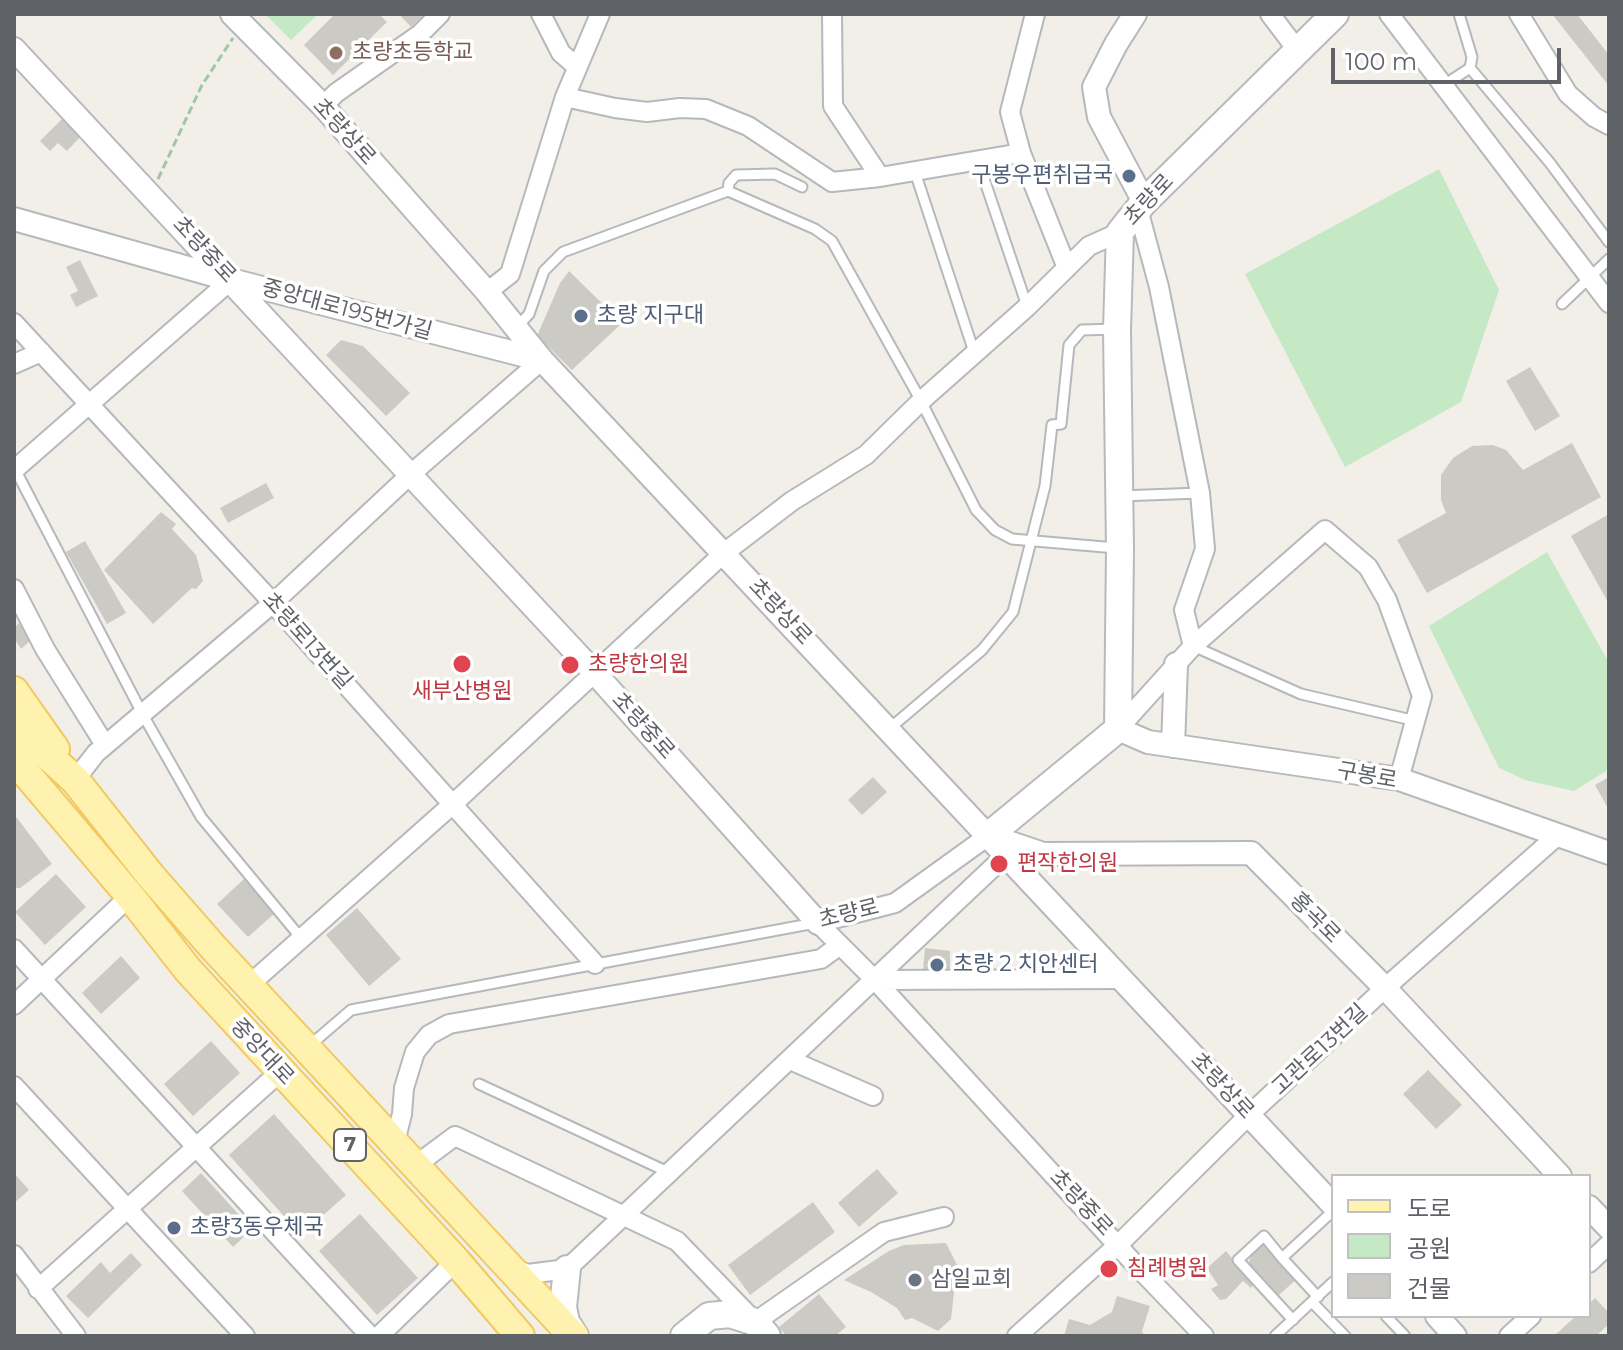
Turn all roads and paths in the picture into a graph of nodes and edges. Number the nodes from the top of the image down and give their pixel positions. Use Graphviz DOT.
graph roads {
  1 [pos="440,14"];
  2 [pos="541,14"];
  3 [pos="600,14"];
  4 [pos="832,14"];
  5 [pos="1035,14"];
  6 [pos="1135,14"];
  7 [pos="1270,14"];
  8 [pos="1335,14"];
  9 [pos="1389,14"];
  10 [pos="1459,14"];
  11 [pos="1519,14"];
  12 [pos="237,20"];
  13 [pos="1298,51"];
  14 [pos="17,57"];
  15 [pos="576,66"];
  16 [pos="1470,68"];
  17 [pos="1444,85"];
  18 [pos="565,97"];
  19 [pos="323,106"];
  20 [pos="1609,125"];
  21 [pos="1021,153"];
  22 [pos="978,161"];
  23 [pos="915,172"];
  24 [pos="880,177"];
  25 [pos="802,187"];
  26 [pos="154,188"];
  27 [pos="728,191"];
  28 [pos="1141,206"];
  29 [pos="14,219"];
  30 [pos="1120,232"];
  31 [pos="1609,242"];
  32 [pos="1609,259"];
  33 [pos="1067,268"];
  34 [pos="1589,277"];
  35 [pos="231,280"];
  36 [pos="487,292"];
  37 [pos="1609,303"];
  38 [pos="1562,304"];
  39 [pos="1027,307"];
  40 [pos="14,323"];
  41 [pos="515,329"];
  42 [pos="1117,329"];
  43 [pos="41,352"];
  44 [pos="975,355"];
  45 [pos="542,360"];
  46 [pos="14,364"];
  47 [pos="921,401"];
  48 [pos="90,404"];
  49 [pos="15,470"];
  50 [pos="411,474"];
  51 [pos="1200,493"];
  52 [pos="1118,496"];
  53 [pos="1031,541"];
  54 [pos="1120,549"];
  55 [pos="724,553"];
  56 [pos="14,589"];
  57 [pos="273,603"];
  58 [pos="1193,646"];
  59 [pos="1176,664"];
  60 [pos="594,672"];
  61 [pos="14,691"];
  62 [pos="143,715"];
  63 [pos="1416,721"];
  64 [pos="14,725"];
  65 [pos="889,729"];
  66 [pos="1118,729"];
  67 [pos="105,745"];
  68 [pos="1173,746"];
  69 [pos="14,759"];
  70 [pos="1399,779"];
  71 [pos="75,780"];
  72 [pos="454,803"];
  73 [pos="1558,835"];
  74 [pos="988,836"];
  75 [pos="1609,853"];
  76 [pos="1006,855"];
  77 [pos="130,896"];
  78 [pos="818,923"];
  79 [pos="301,938"];
  80 [pos="840,945"];
  81 [pos="14,949"];
  82 [pos="595,964"];
  83 [pos="1122,979"];
  84 [pos="42,980"];
  85 [pos="875,980"];
  86 [pos="249,985"];
  87 [pos="1385,988"];
  88 [pos="14,1005"];
  89 [pos="308,1047"];
  90 [pos="790,1060"];
  91 [pos="280,1072"];
  92 [pos="479,1084"];
  93 [pos="14,1086"];
  94 [pos="873,1096"];
  95 [pos="1249,1115"];
  96 [pos="395,1142"];
  97 [pos="196,1146"];
  98 [pos="416,1165"];
  99 [pos="670,1173"];
  100 [pos="1558,1174"];
  101 [pos="1331,1206"];
  102 [pos="126,1209"];
  103 [pos="1591,1209"];
  104 [pos="1331,1210"];
  105 [pos="625,1217"];
  106 [pos="944,1217"];
  107 [pos="1609,1228"];
  108 [pos="1119,1244"];
  109 [pos="1609,1244"];
  110 [pos="1282,1258"];
  111 [pos="456,1261"];
  112 [pos="1591,1261"];
  113 [pos="17,1262"];
  114 [pos="512,1268"];
  115 [pos="567,1269"];
  116 [pos="1331,1284"];
  117 [pos="38,1289"];
  118 [pos="1315,1299"];
  119 [pos="1388,1318"];
  120 [pos="1439,1318"];
  121 [pos="1529,1318"];
  122 [pos="1293,1320"];
  123 [pos="761,1329"];
  124 [pos="1282,1334"];
  125 [pos="573,1335"];
  126 [pos="76,1336"];
  127 [pos="245,1336"];
  128 [pos="370,1336"];
  129 [pos="379,1336"];
  130 [pos="520,1336"];
  131 [pos="684,1336"];
  132 [pos="1017,1336"];
  133 [pos="1204,1336"];
  134 [pos="1345,1336"];
  135 [pos="1405,1336"];
  136 [pos="1455,1336"];
  137 [pos="1509,1336"];
  1 -- 19 [label="street"];
  2 -- 15 [label="street"];
  3 -- 15 [label="street"];
  4 -- 24 [label="street"];
  5 -- 21 [label="street"];
  6 -- 28 [label="street"];
  7 -- 13 [label="street"];
  8 -- 13 [label="main road, 초량로"];
  9 -- 17 [label="street"];
  10 -- 16 [label="lane"];
  11 -- 20 [label="street"];
  12 -- 19 [label="street, 초량상로"];
  12 -- 26 [label="path"];
  13 -- 28 [label="main road, 초량로"];
  14 -- 35 [label="street, 초량중로"];
  15 -- 18 [label="street"];
  16 -- 17 [label="lane"];
  16 -- 31 [label="lane"];
  17 -- 34 [label="street"];
  18 -- 24 [label="street"];
  18 -- 36 [label="street"];
  19 -- 36 [label="street, 초량상로"];
  21 -- 22 [label="street"];
  21 -- 33 [label="street"];
  22 -- 23 [label="street"];
  22 -- 39 [label="lane"];
  23 -- 24 [label="street"];
  23 -- 44 [label="lane"];
  25 -- 27 [label="lane"];
  27 -- 41 [label="lane"];
  27 -- 47 [label="lane"];
  28 -- 30 [label="main road, 초량로"];
  28 -- 51 [label="street"];
  29 -- 35 [label="street, 중앙대로195번가길"];
  30 -- 33 [label="street"];
  30 -- 42 [label="main road, 초량로"];
  32 -- 34 [label="lane"];
  33 -- 39 [label="street"];
  34 -- 37 [label="street"];
  34 -- 38 [label="lane"];
  35 -- 45 [label="street, 중앙대로195번가길"];
  35 -- 48 [label="street"];
  35 -- 50 [label="street, 초량중로"];
  36 -- 41 [label="street, 초량상로"];
  39 -- 44 [label="street"];
  40 -- 43 [label="street, 초량로13번길"];
  41 -- 45 [label="street, 초량상로"];
  42 -- 52 [label="main road, 초량로"];
  42 -- 53 [label="lane"];
  43 -- 46 [label="street"];
  43 -- 48 [label="street, 초량로13번길"];
  44 -- 47 [label="street"];
  45 -- 50 [label="street"];
  45 -- 55 [label="street, 초량상로"];
  47 -- 53 [label="lane"];
  47 -- 55 [label="street"];
  48 -- 49 [label="street"];
  48 -- 57 [label="street, 초량로13번길"];
  49 -- 62 [label="lane"];
  50 -- 57 [label="street"];
  50 -- 60 [label="street, 초량중로"];
  51 -- 52 [label="lane"];
  51 -- 58 [label="street"];
  52 -- 54 [label="main road, 초량로"];
  53 -- 54 [label="lane"];
  53 -- 65 [label="lane"];
  54 -- 66 [label="main road, 초량로"];
  55 -- 60 [label="street"];
  55 -- 65 [label="street, 초량상로"];
  56 -- 67 [label="street"];
  57 -- 62 [label="street"];
  57 -- 72 [label="street, 초량로13번길"];
  58 -- 59 [label="street"];
  58 -- 63 [label="lane"];
  58 -- 63 [label="street"];
  59 -- 66 [label="street"];
  59 -- 68 [label="street"];
  60 -- 72 [label="street"];
  60 -- 78 [label="street, 초량중로"];
  61 -- 71 [label="main road, 중앙대로 / 7"];
  62 -- 67 [label="street"];
  62 -- 79 [label="lane"];
  63 -- 70 [label="street"];
  64 -- 71 [label="main road, 중앙대로 / 7"];
  65 -- 74 [label="street, 초량상로"];
  66 -- 68 [label="street, 구봉로"];
  66 -- 74 [label="main road, 초량로"];
  67 -- 71 [label="street"];
  68 -- 70 [label="street, 구봉로"];
  69 -- 77 [label="main road, 중앙대로 / 7"];
  70 -- 73 [label="street, 구봉로"];
  71 -- 86 [label="main road, 중앙대로 / 7"];
  72 -- 79 [label="street"];
  72 -- 82 [label="street, 초량로13번길"];
  73 -- 75 [label="street, 구봉로"];
  73 -- 87 [label="street, 고관로13번길"];
  74 -- 76 [label="street, 초량상로"];
  74 -- 78 [label="street, 초량로"];
  74 -- 87 [label="street, 홍곡로"];
  76 -- 83 [label="street, 초량상로"];
  76 -- 85 [label="street"];
  77 -- 84 [label="street"];
  77 -- 91 [label="main road, 중앙대로 / 7"];
  78 -- 80 [label="street, 초량중로"];
  78 -- 82 [label="lane, 초량로"];
  79 -- 86 [label="street"];
  80 -- 85 [label="street, 초량중로"];
  80 -- 96 [label="street"];
  81 -- 84 [label="street"];
  82 -- 89 [label="lane, 초량로"];
  83 -- 85 [label="street"];
  83 -- 95 [label="street, 초량상로"];
  84 -- 88 [label="street"];
  84 -- 97 [label="street"];
  85 -- 90 [label="street"];
  85 -- 108 [label="street, 초량중로"];
  86 -- 89 [label="main road, 중앙대로 / 7"];
  87 -- 95 [label="street, 고관로13번길"];
  87 -- 100 [label="street, 홍곡로"];
  89 -- 96 [label="main road, 중앙대로 / 7"];
  90 -- 94 [label="street"];
  90 -- 99 [label="street"];
  91 -- 97 [label="street"];
  91 -- 111 [label="main road, 중앙대로 / 7"];
  92 -- 99 [label="lane"];
  93 -- 102 [label="street"];
  95 -- 101 [label="street, 초량상로"];
  95 -- 108 [label="street, 고관로13번길"];
  96 -- 98 [label="main road, 중앙대로 / 7"];
  97 -- 102 [label="street"];
  97 -- 128 [label="street"];
  98 -- 105 [label="street"];
  98 -- 114 [label="main road, 중앙대로 / 7"];
  99 -- 105 [label="street"];
  102 -- 117 [label="street"];
  102 -- 127 [label="street"];
  103 -- 107 [label="street"];
  104 -- 110 [label="lane, 초량상로"];
  105 -- 115 [label="street"];
  105 -- 123 [label="street"];
  106 -- 123 [label="street"];
  108 -- 132 [label="street, 고관로13번길"];
  108 -- 133 [label="street, 초량중로"];
  109 -- 112 [label="street"];
  110 -- 118 [label="lane"];
  110 -- 122 [label="lane"];
  111 -- 129 [label="street"];
  111 -- 130 [label="main road, 중앙대로 / 7"];
  113 -- 117 [label="street"];
  114 -- 115 [label="street"];
  114 -- 125 [label="main road, 중앙대로 / 7"];
  115 -- 125 [label="main road"];
  116 -- 118 [label="lane"];
  117 -- 126 [label="street"];
  118 -- 122 [label="lane"];
  118 -- 134 [label="lane"];
  119 -- 135 [label="lane"];
  120 -- 136 [label="street"];
  121 -- 137 [label="street"];
  122 -- 124 [label="lane"];
  123 -- 131 [label="main road"];
}
